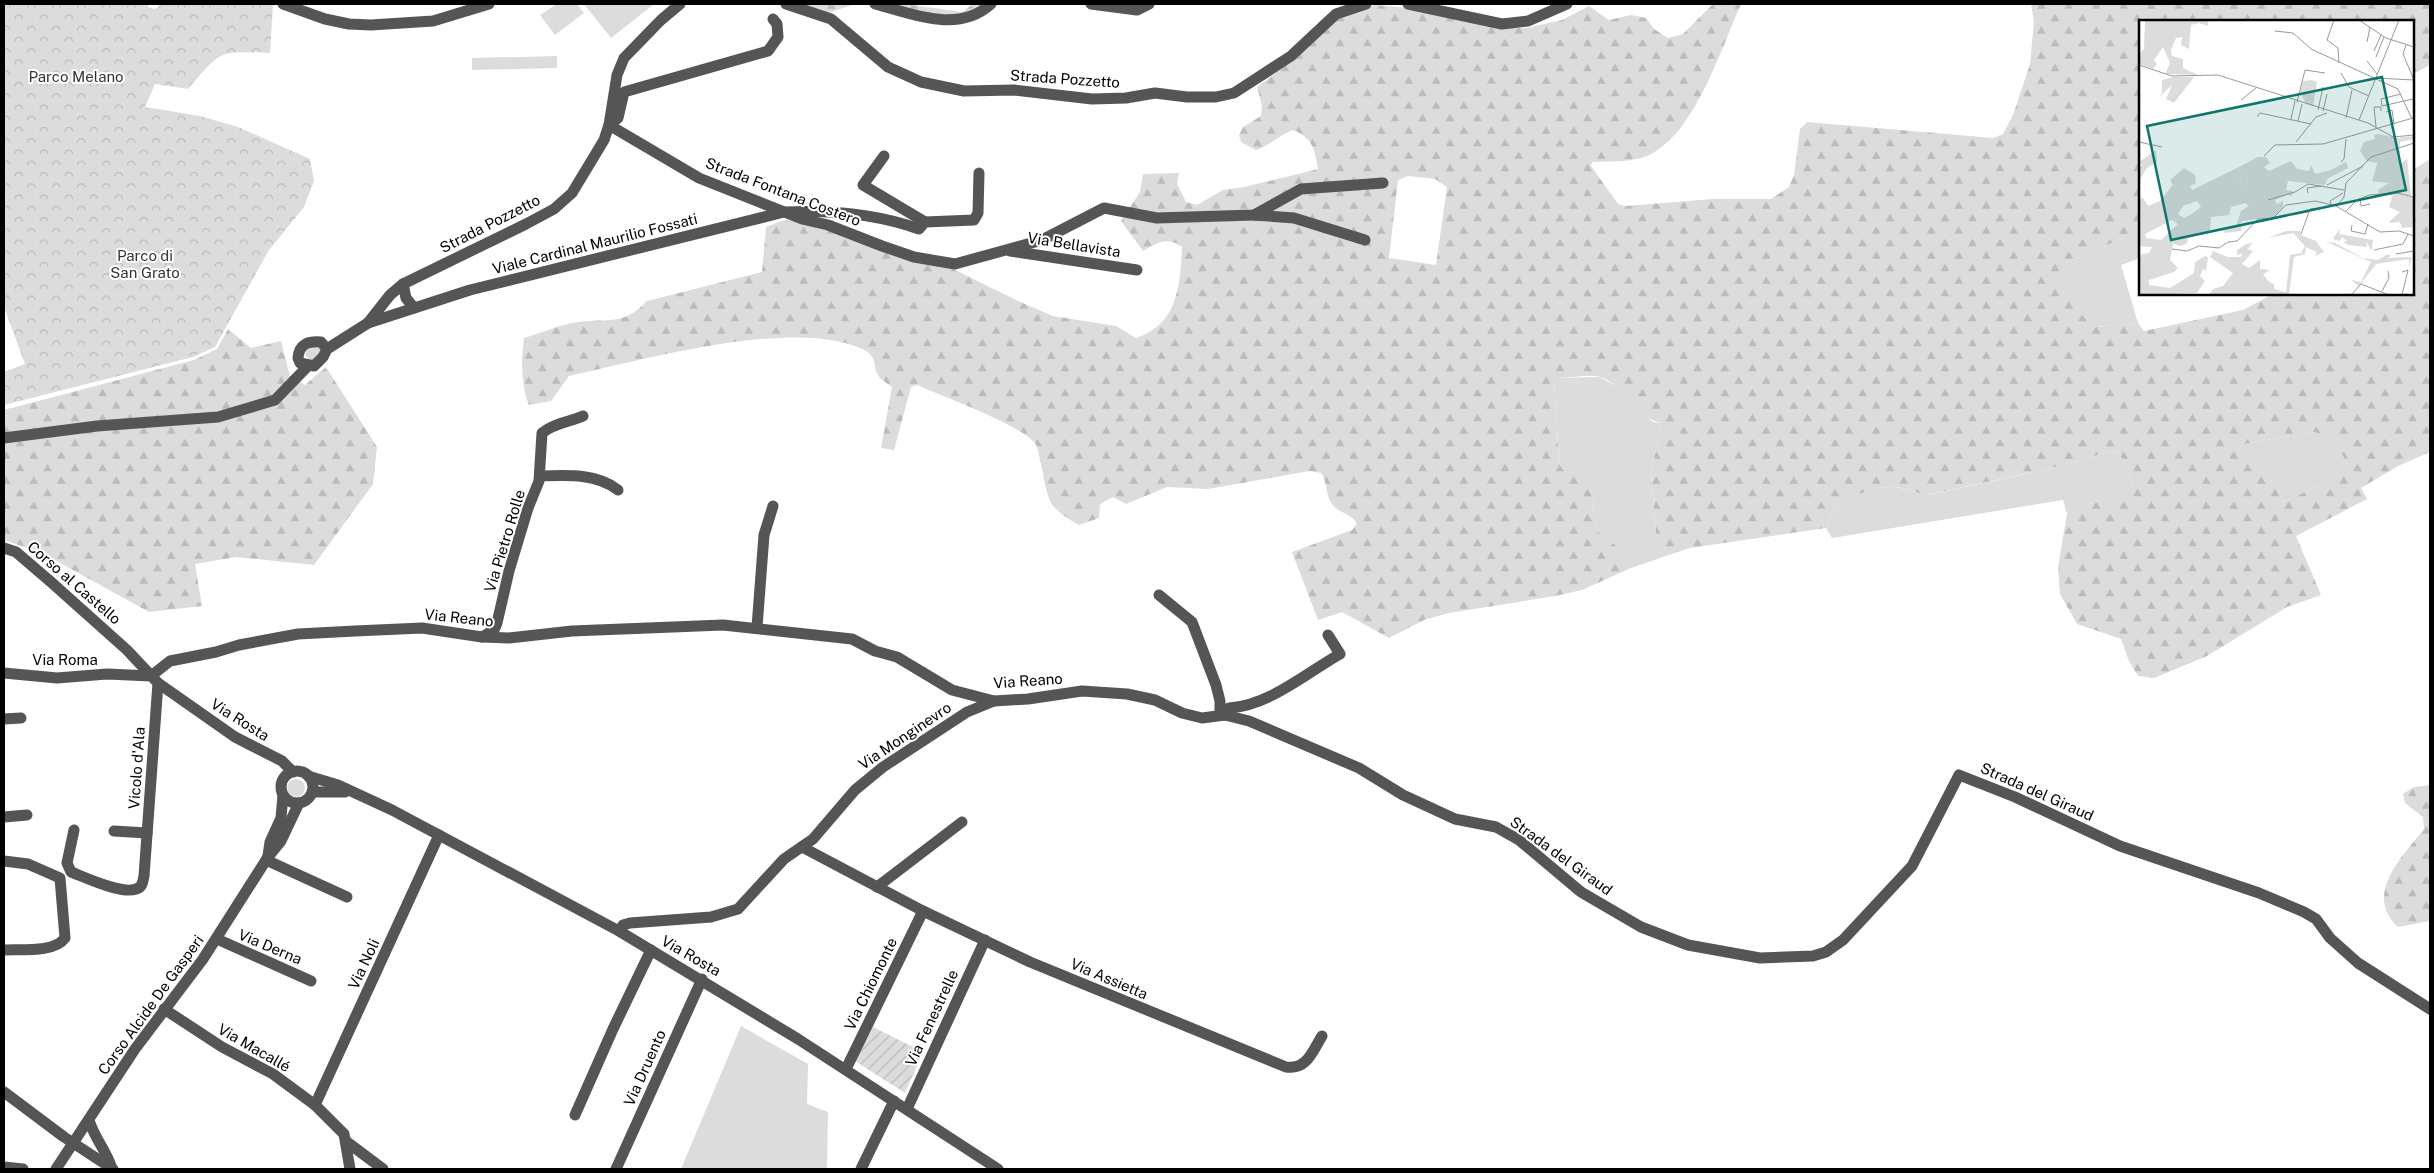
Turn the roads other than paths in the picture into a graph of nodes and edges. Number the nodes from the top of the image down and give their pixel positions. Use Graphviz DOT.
graph roads {
  1 [pos="283,4"];
  2 [pos="489,4"];
  3 [pos="680,4"];
  4 [pos="786,4"];
  5 [pos="875,4"];
  6 [pos="991,4"];
  7 [pos="1091,4"];
  8 [pos="1148,4"];
  9 [pos="1366,4"];
  10 [pos="1408,4"];
  11 [pos="1567,4"];
  12 [pos="466,8"];
  13 [pos="773,19"];
  14 [pos="609,125"];
  15 [pos="884,156"];
  16 [pos="980,173"];
  17 [pos="1382,183"];
  18 [pos="784,212"];
  19 [pos="1254,215"];
  20 [pos="925,222"];
  21 [pos="1365,240"];
  22 [pos="1006,250"];
  23 [pos="955,264"];
  24 [pos="1137,270"];
  25 [pos="403,284"];
  26 [pos="414,308"];
  27 [pos="368,323"];
  28 [pos="326,349"];
  29 [pos="308,366"];
  30 [pos="583,416"];
  31 [pos="4,438"];
  32 [pos="540,476"];
  33 [pos="618,490"];
  34 [pos="772,506"];
  35 [pos="4,548"];
  36 [pos="1159,595"];
  37 [pos="757,627"];
  38 [pos="1328,635"];
  39 [pos="482,637"];
  40 [pos="4,673"];
  41 [pos="154,680"];
  42 [pos="994,701"];
  43 [pos="1223,715"];
  44 [pos="21,718"];
  45 [pos="4,719"];
  46 [pos="293,772"];
  47 [pos="308,776"];
  48 [pos="312,792"];
  49 [pos="355,794"];
  50 [pos="283,795"];
  51 [pos="299,803"];
  52 [pos="27,815"];
  53 [pos="4,817"];
  54 [pos="962,822"];
  55 [pos="74,830"];
  56 [pos="114,831"];
  57 [pos="147,833"];
  58 [pos="439,835"];
  59 [pos="802,847"];
  60 [pos="267,859"];
  61 [pos="4,861"];
  62 [pos="877,887"];
  63 [pos="347,897"];
  64 [pos="923,911"];
  65 [pos="619,931"];
  66 [pos="217,939"];
  67 [pos="985,940"];
  68 [pos="4,950"];
  69 [pos="651,950"];
  70 [pos="702,979"];
  71 [pos="311,981"];
  72 [pos="164,1009"];
  73 [pos="2430,1009"];
  74 [pos="1322,1036"];
  75 [pos="846,1069"];
  76 [pos="4,1092"];
  77 [pos="894,1101"];
  78 [pos="315,1105"];
  79 [pos="907,1109"];
  80 [pos="575,1115"];
  81 [pos="89,1120"];
  82 [pos="347,1142"];
  83 [pos="73,1143"];
  84 [pos="4,1167"];
  85 [pos="23,1169"];
  86 [pos="56,1169"];
  87 [pos="113,1169"];
  88 [pos="350,1169"];
  89 [pos="383,1169"];
  90 [pos="616,1169"];
  91 [pos="861,1169"];
  92 [pos="998,1169"];
  1 -- 12 [label="street"];
  2 -- 12 [label="street"];
  3 -- 14 [label="street, Strada Pozzetto"];
  4 -- 9 [label="street, Strada Pozzetto"];
  5 -- 6 [label="street"];
  7 -- 8 [label="street"];
  10 -- 11 [label="street"];
  13 -- 14 [label="street, Strada Pozzetto"];
  14 -- 18 [label="street, Strada Fontana Costero"];
  14 -- 25 [label="street, Strada Pozzetto"];
  15 -- 20 [label="street"];
  16 -- 20 [label="street"];
  17 -- 19 [label="street, Via Bellavista"];
  18 -- 20 [label="street"];
  18 -- 23 [label="street, Strada Fontana Costero"];
  18 -- 26 [label="street, Viale Cardinal Maurilio Fossati"];
  19 -- 21 [label="street, Via Bellavista"];
  19 -- 22 [label="street, Via Bellavista"];
  22 -- 23 [label="street, Via Bellavista"];
  22 -- 24 [label="street, Via Bellavista"];
  25 -- 26 [label="street"];
  25 -- 27 [label="street, Strada Pozzetto"];
  26 -- 27 [label="street, Viale Cardinal Maurilio Fossati"];
  27 -- 28 [label="street"];
  28 -- 29 [label="street"];
  28 -- 29 [label="street"];
  29 -- 31 [label="street"];
  30 -- 32 [label="street, Via Pietro Rolle"];
  32 -- 33 [label="street, Via Pietro Rolle"];
  32 -- 39 [label="street, Via Pietro Rolle"];
  34 -- 37 [label="street"];
  35 -- 41 [label="street, Corso al Castello"];
  36 -- 43 [label="street"];
  37 -- 39 [label="street, Via Reano"];
  37 -- 42 [label="street, Via Reano"];
  38 -- 43 [label="street, Via Reano"];
  39 -- 41 [label="street, Via Reano"];
  40 -- 41 [label="street, Via Roma"];
  41 -- 46 [label="street, Via Rosta"];
  41 -- 57 [label="street, Vicolo d'Ala"];
  42 -- 43 [label="street, Via Reano"];
  42 -- 59 [label="street, Via Monginevro"];
  43 -- 73 [label="street, Strada del Giraud"];
  44 -- 45 [label="street"];
  46 -- 47 [label="street"];
  46 -- 50 [label="street"];
  47 -- 48 [label="street"];
  47 -- 49 [label="street, Via Rosta"];
  48 -- 49 [label="street, Via Rosta"];
  48 -- 51 [label="street"];
  49 -- 58 [label="street, Via Rosta"];
  50 -- 51 [label="street"];
  50 -- 60 [label="street, Corso Alcide De Gasperi"];
  51 -- 60 [label="street, Corso Alcide De Gasperi"];
  52 -- 53 [label="street"];
  54 -- 62 [label="street"];
  55 -- 57 [label="street, Vicolo d'Ala"];
  56 -- 57 [label="street, Vicolo d'Ala"];
  58 -- 65 [label="street, Via Rosta"];
  58 -- 78 [label="street, Via Noli"];
  59 -- 62 [label="street, Via Assietta"];
  59 -- 65 [label="street, Via Monginevro"];
  60 -- 63 [label="street"];
  60 -- 66 [label="street, Corso Alcide De Gasperi"];
  61 -- 68 [label="street"];
  62 -- 64 [label="street, Via Assietta"];
  64 -- 67 [label="street, Via Assietta"];
  64 -- 75 [label="street, Via Chiomonte"];
  65 -- 69 [label="street, Via Rosta"];
  66 -- 71 [label="street, Via Derna"];
  66 -- 72 [label="street, Corso Alcide De Gasperi"];
  67 -- 74 [label="street, Via Assietta"];
  67 -- 79 [label="street, Via Fenestrelle"];
  69 -- 70 [label="street, Via Rosta"];
  69 -- 80 [label="street"];
  70 -- 75 [label="street, Via Rosta"];
  70 -- 90 [label="street, Via Druento"];
  72 -- 78 [label="street, Via Macallé"];
  72 -- 81 [label="street, Corso Alcide De Gasperi"];
  75 -- 77 [label="street, Via Rosta"];
  76 -- 83 [label="street"];
  77 -- 79 [label="street, Via Rosta"];
  77 -- 91 [label="street"];
  78 -- 82 [label="street, Via Macallé"];
  79 -- 92 [label="street, Via Rosta"];
  81 -- 83 [label="street, Corso Alcide De Gasperi"];
  81 -- 87 [label="street"];
  82 -- 88 [label="street"];
  82 -- 89 [label="street, Via Macallé"];
  83 -- 86 [label="street, Corso Alcide De Gasperi"];
  83 -- 87 [label="street"];
  84 -- 85 [label="street"];
}
